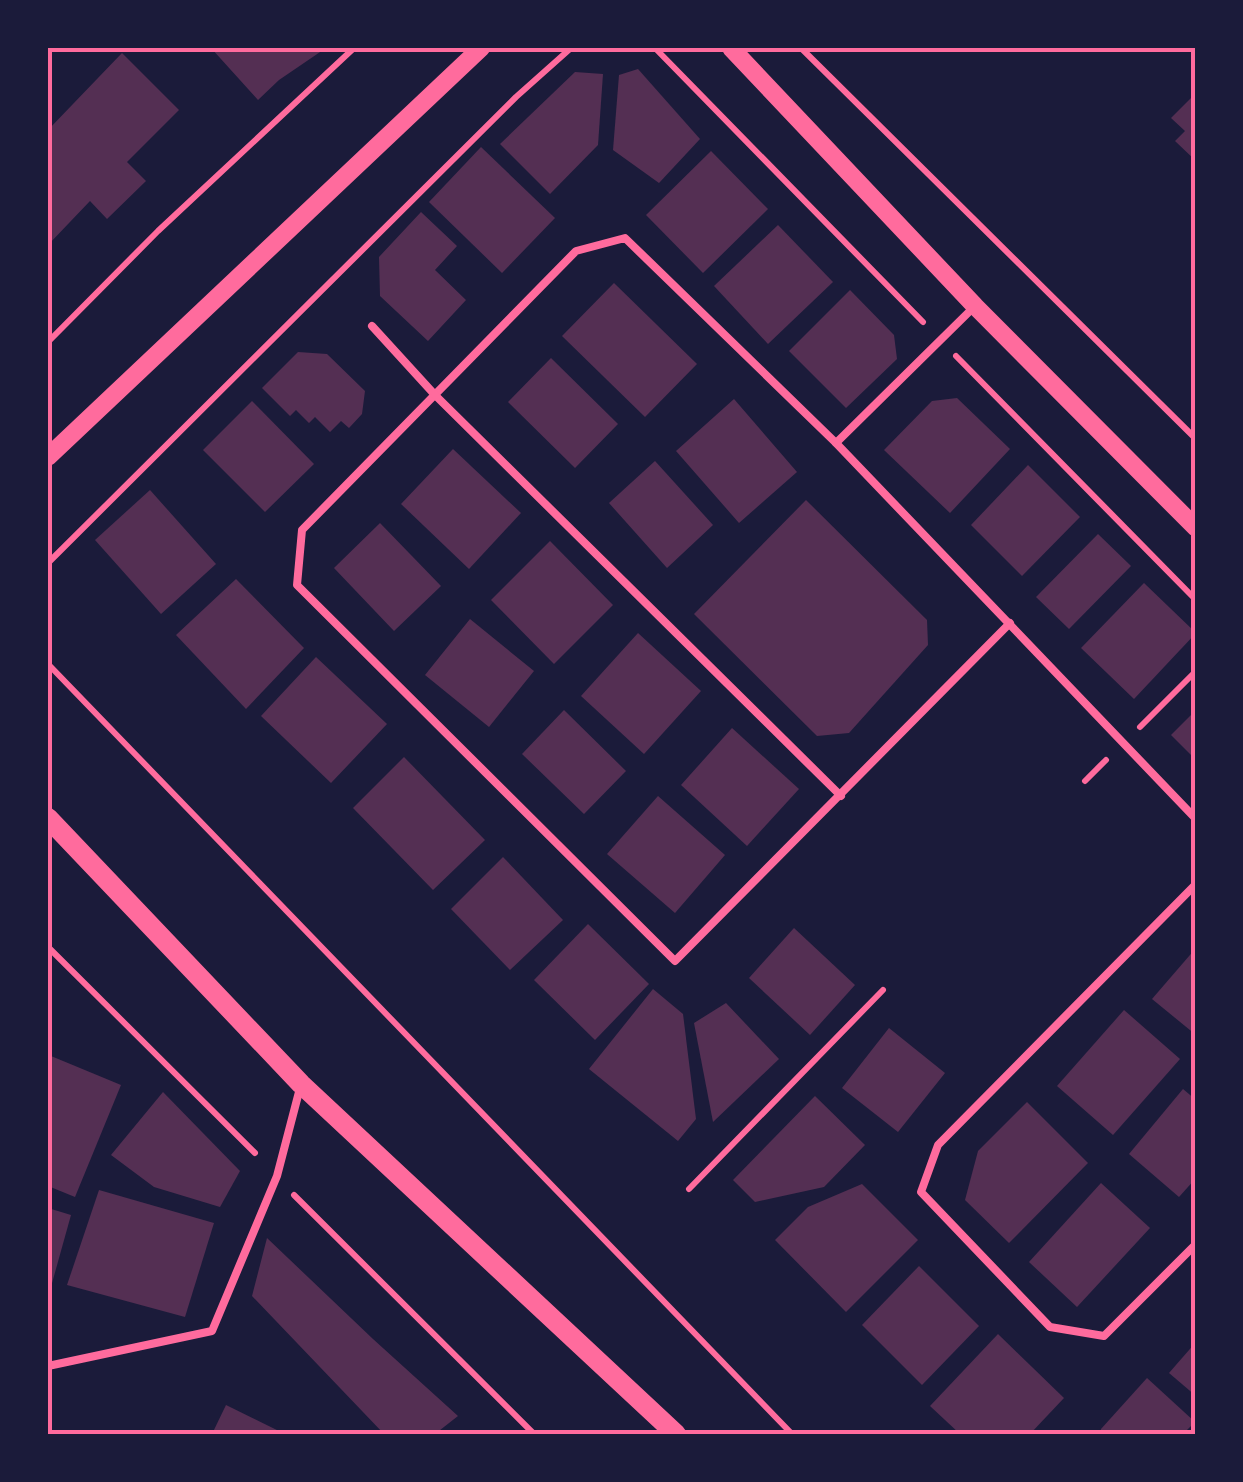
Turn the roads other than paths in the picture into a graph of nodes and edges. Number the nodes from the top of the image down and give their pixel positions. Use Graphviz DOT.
graph roads {
  1 [pos="481,48"];
  2 [pos="731,48"];
  3 [pos="975,306"];
  4 [pos="372,326"];
  5 [pos="435,395"];
  6 [pos="836,443"];
  7 [pos="48,457"];
  8 [pos="1196,528"];
  9 [pos="1010,623"];
  10 [pos="841,796"];
  11 [pos="48,818"];
  12 [pos="1196,820"];
  13 [pos="1196,884"];
  14 [pos="301,1084"];
  15 [pos="1196,1244"];
  16 [pos="48,1366"];
  17 [pos="676,1434"];
  1 -- 7 [label="street"];
  2 -- 3 [label="street"];
  3 -- 6 [label="lane"];
  3 -- 8 [label="street"];
  4 -- 5 [label="lane"];
  5 -- 6 [label="lane"];
  5 -- 10 [label="lane"];
  5 -- 10 [label="lane"];
  6 -- 9 [label="lane"];
  9 -- 10 [label="lane"];
  9 -- 12 [label="lane"];
  11 -- 14 [label="main road"];
  13 -- 15 [label="lane"];
  14 -- 16 [label="lane"];
  14 -- 17 [label="main road"];
}
